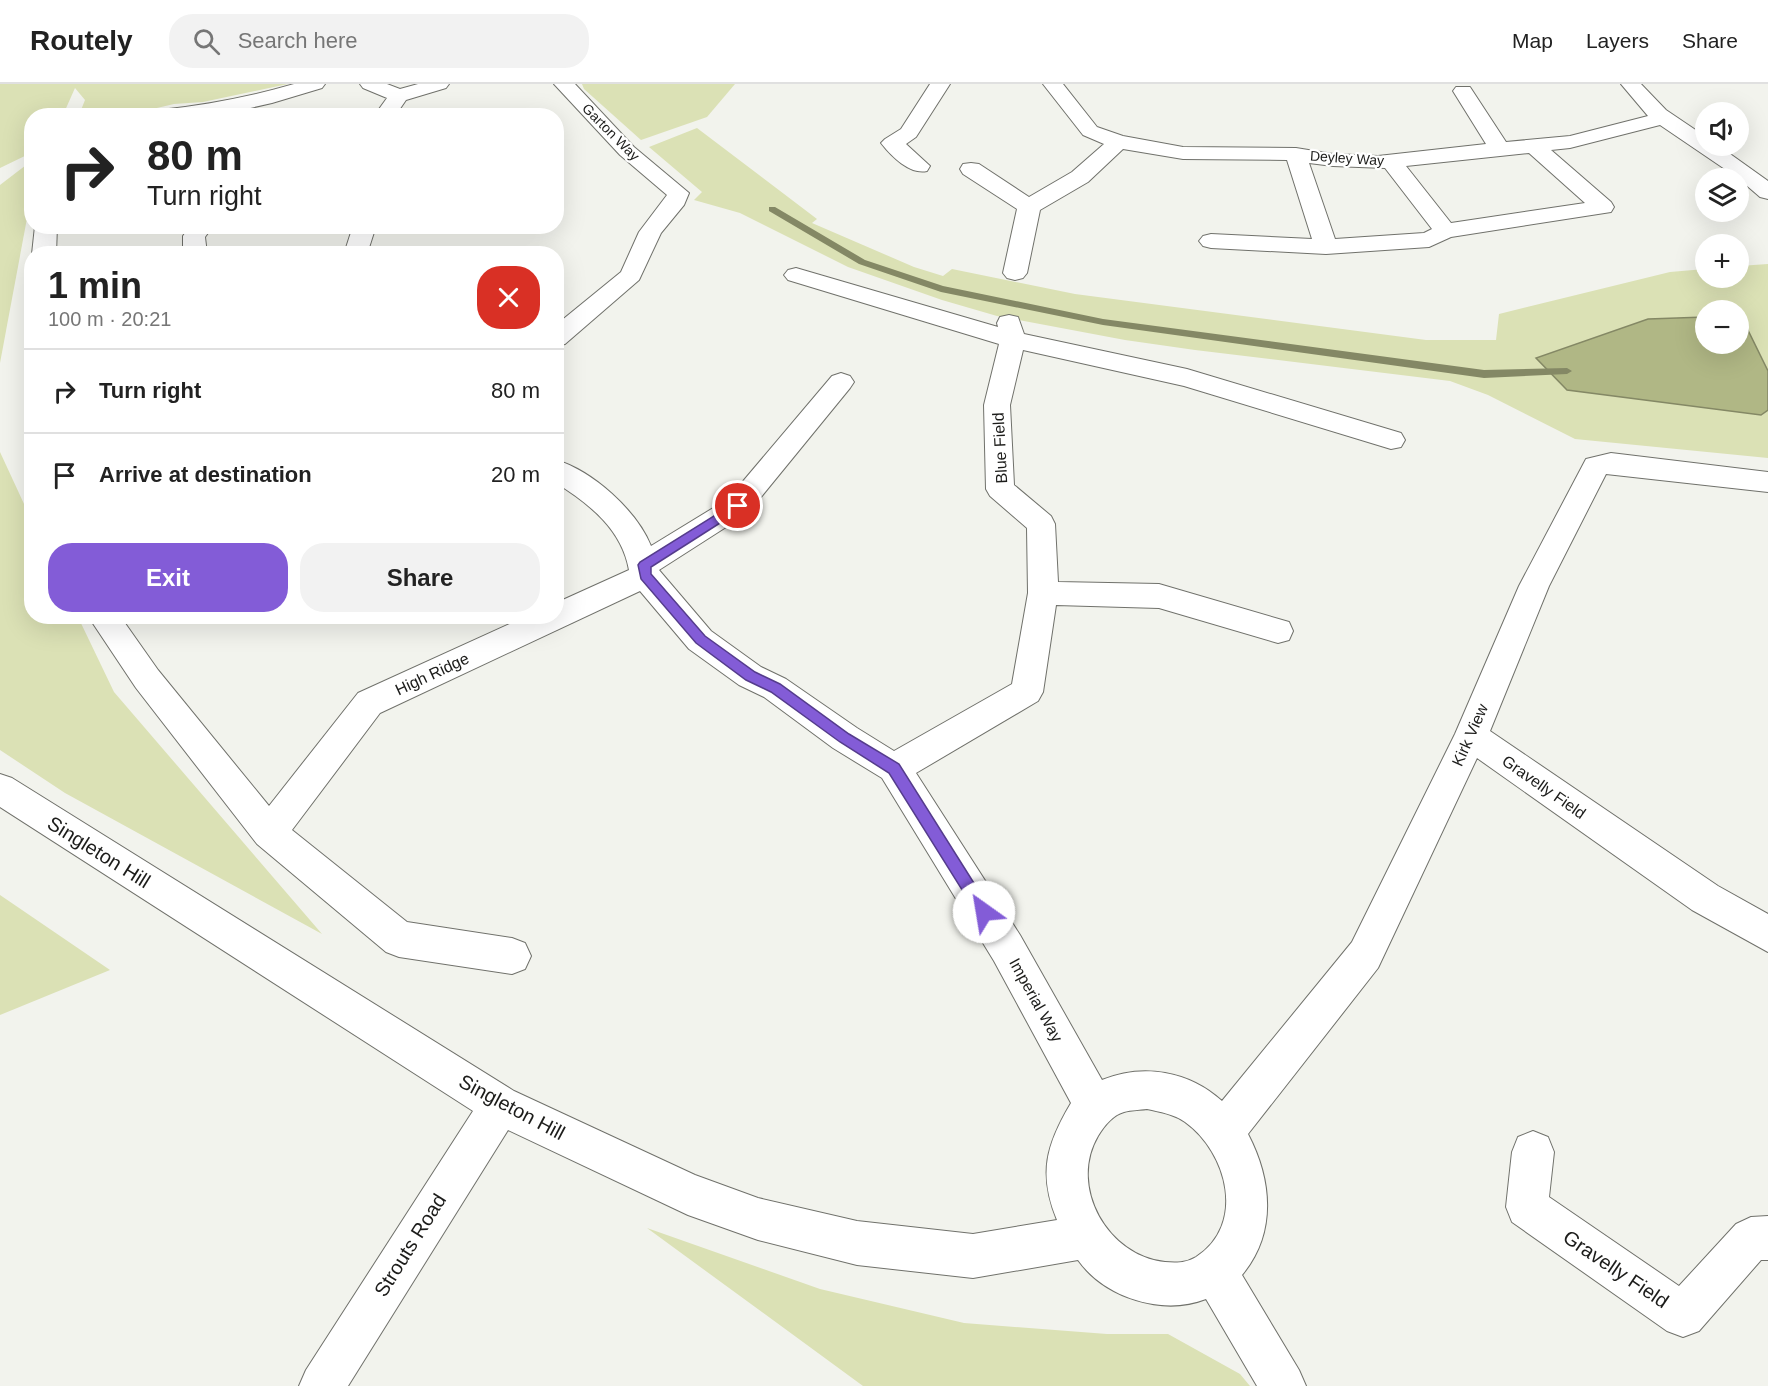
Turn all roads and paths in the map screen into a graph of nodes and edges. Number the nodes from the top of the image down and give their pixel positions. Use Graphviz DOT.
graph roads {
  1 [pos="315,84"];
  2 [pos="370,84"];
  3 [pos="439,84"];
  4 [pos="564,84"];
  5 [pos="940,84"];
  6 [pos="1053,84"];
  7 [pos="1631,84"];
  8 [pos="1463,91"];
  9 [pos="399,96"];
  10 [pos="222,108"];
  11 [pos="390,108"];
  12 [pos="1663,118"];
  13 [pos="1118,142"];
  14 [pos="1534,146"];
  15 [pos="1500,150"];
  16 [pos="1296,154"];
  17 [pos="1391,161"];
  18 [pos="919,166"];
  19 [pos="971,170"];
  20 [pos="1768,192"];
  21 [pos="1029,207"];
  22 [pos="1445,231"];
  23 [pos="1211,241"];
  24 [pos="1326,247"];
  25 [pos="1015,273"];
  26 [pos="796,275"];
  27 [pos="564,332"];
  28 [pos="1011,332"];
  29 [pos="841,382"];
  30 [pos="1391,440"];
  31 [pos="564,476"];
  32 [pos="1768,482"];
  33 [pos="645,570"];
  34 [pos="1043,593"];
  35 [pos="564,609"];
  36 [pos="108,624"];
  37 [pos="533,624"];
  38 [pos="1278,631"];
  39 [pos="1471,736"];
  40 [pos="894,768"];
  41 [pos="0,789"];
  42 [pos="269,833"];
  43 [pos="1768,934"];
  44 [pos="512,956"];
  45 [pos="500,1105"];
  46 [pos="1095,1106"];
  47 [pos="1224,1133"];
  48 [pos="1533,1152"];
  49 [pos="1085,1237"];
  50 [pos="1768,1238"];
  51 [pos="1215,1272"];
  52 [pos="322,1386"];
  53 [pos="1283,1386"];
  1 -- 10 [label="street"];
  2 -- 9 [label="street"];
  3 -- 9 [label="street"];
  4 -- 27 [label="street, Garton Way"];
  5 -- 18 [label="street"];
  6 -- 13 [label="street, Deyley Way"];
  7 -- 12 [label="street"];
  8 -- 15 [label="street"];
  9 -- 11 [label="street"];
  12 -- 14 [label="street, Deyley Way"];
  12 -- 20 [label="street"];
  13 -- 16 [label="street, Deyley Way"];
  13 -- 21 [label="street"];
  14 -- 15 [label="street, Deyley Way"];
  14 -- 22 [label="street"];
  15 -- 17 [label="street, Deyley Way"];
  16 -- 17 [label="street, Deyley Way"];
  16 -- 24 [label="street"];
  17 -- 22 [label="street"];
  19 -- 21 [label="street"];
  21 -- 25 [label="street"];
  22 -- 24 [label="street"];
  23 -- 24 [label="street"];
  26 -- 28 [label="street"];
  28 -- 30 [label="street"];
  28 -- 34 [label="street, Blue Field"];
  29 -- 33 [label="street, High Ridge"];
  31 -- 33 [label="street, Imperial Way"];
  32 -- 39 [label="street, Kirk View"];
  33 -- 35 [label="street, High Ridge"];
  33 -- 40 [label="street, Imperial Way"];
  34 -- 38 [label="street"];
  34 -- 40 [label="street, Blue Field"];
  36 -- 42 [label="street"];
  37 -- 42 [label="street, High Ridge"];
  39 -- 43 [label="street, Gravelly Field"];
  39 -- 47 [label="street, Kirk View"];
  40 -- 46 [label="street, Imperial Way"];
  41 -- 45 [label="street, Singleton Hill"];
  42 -- 44 [label="street"];
  45 -- 49 [label="street, Singleton Hill"];
  45 -- 52 [label="street, Strouts Road"];
  46 -- 47 [label="street"];
  46 -- 49 [label="street"];
  47 -- 51 [label="street"];
  48 -- 50 [label="street, Gravelly Field"];
  49 -- 51 [label="street"];
  51 -- 53 [label="street"];
}
